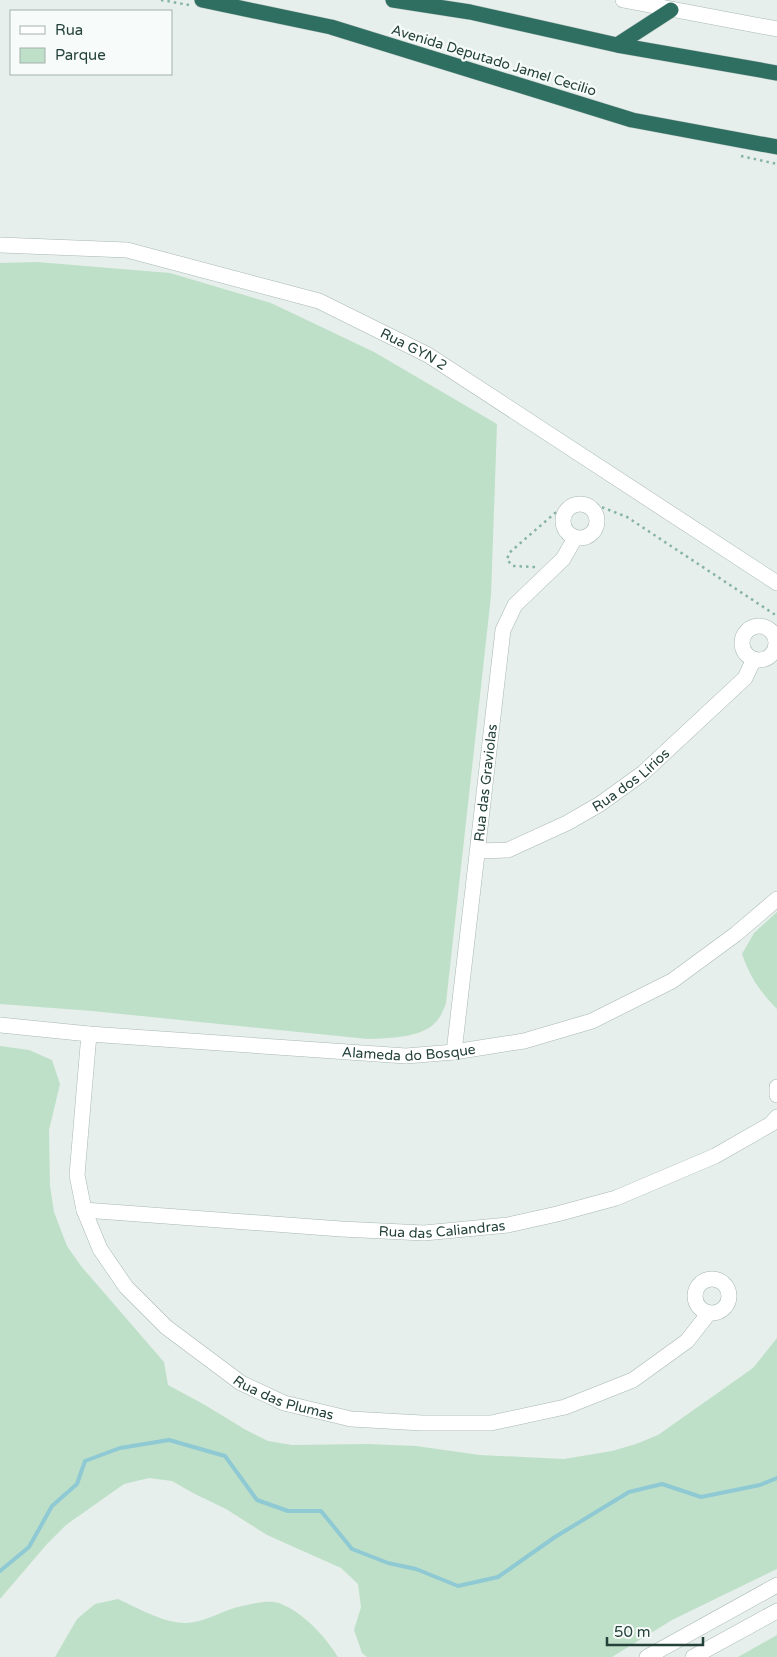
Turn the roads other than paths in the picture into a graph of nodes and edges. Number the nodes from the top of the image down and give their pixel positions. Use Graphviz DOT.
graph roads {
  1 [pos="202,0"];
  2 [pos="393,0"];
  3 [pos="450,0"];
  4 [pos="623,0"];
  5 [pos="671,10"];
  6 [pos="470,12"];
  7 [pos="777,29"];
  8 [pos="617,45"];
  9 [pos="777,73"];
  10 [pos="777,147"];
  11 [pos="0,245"];
  12 [pos="575,538"];
  13 [pos="777,583"];
  14 [pos="754,659"];
  15 [pos="478,851"];
  16 [pos="777,899"];
  17 [pos="0,1025"];
  18 [pos="88,1034"];
  19 [pos="454,1052"];
  20 [pos="777,1087"];
  21 [pos="777,1095"];
  22 [pos="777,1117"];
  23 [pos="84,1210"];
  24 [pos="709,1313"];
  25 [pos="777,1585"];
  26 [pos="777,1611"];
  27 [pos="647,1657"];
  28 [pos="693,1657"];
  1 -- 10 [label="highway, Avenida Deputado Jamel Cecilio"];
  2 -- 6 [label="highway, Avenida Deputado Jamel Cecilio"];
  3 -- 6 [label="highway"];
  4 -- 5 [label="street"];
  5 -- 7 [label="street"];
  5 -- 8 [label="highway"];
  6 -- 8 [label="highway, Avenida Deputado Jamel Cecilio"];
  8 -- 9 [label="highway, Avenida Deputado Jamel Cecilio"];
  11 -- 13 [label="street, Rua GYN 2"];
  12 -- 15 [label="street, Rua das Graviolas"];
  14 -- 15 [label="street, Rua dos Lírios"];
  15 -- 19 [label="street, Rua das Graviolas"];
  16 -- 19 [label="street, Alameda do Bosque"];
  17 -- 18 [label="street, Alameda do Bosque"];
  18 -- 19 [label="street, Alameda do Bosque"];
  18 -- 23 [label="street, Rua das Plumas"];
  20 -- 21 [label="street"];
  22 -- 23 [label="street, Rua das Caliandras"];
  23 -- 24 [label="street, Rua das Plumas"];
  25 -- 27 [label="street"];
  26 -- 28 [label="street"];
}
